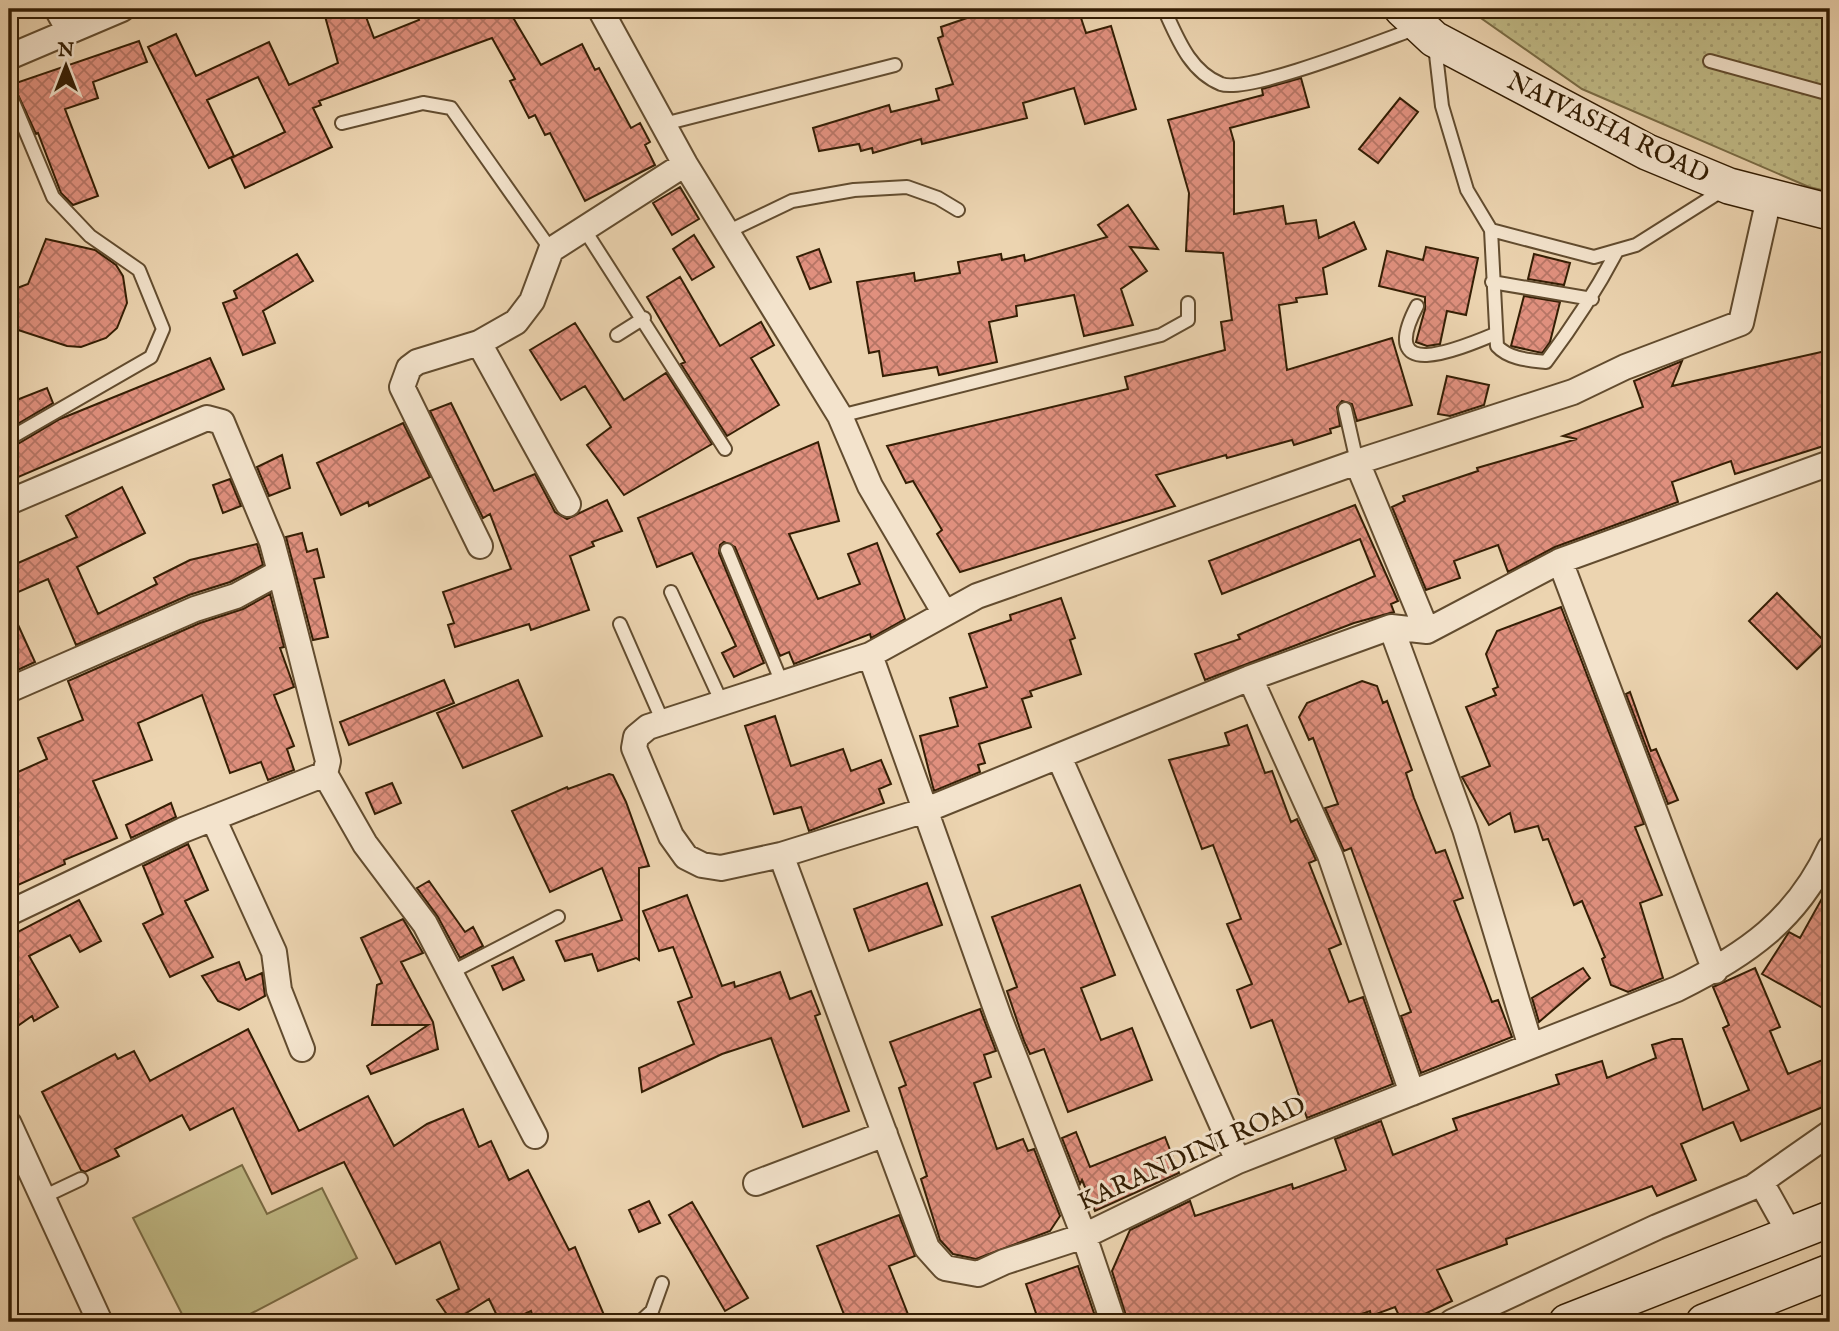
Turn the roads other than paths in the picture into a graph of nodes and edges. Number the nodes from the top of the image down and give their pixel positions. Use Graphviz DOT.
graph roads {
  1 [pos="122,9"];
  2 [pos="600,9"];
  3 [pos="1164,9"];
  4 [pos="63,19"];
  5 [pos="1419,25"];
  6 [pos="9,57"];
  7 [pos="1710,61"];
  8 [pos="895,65"];
  9 [pos="9,92"];
  10 [pos="1830,94"];
  11 [pos="342,123"];
  12 [pos="664,124"];
  13 [pos="685,164"];
  14 [pos="1729,186"];
  15 [pos="1769,198"];
  16 [pos="958,210"];
  17 [pos="1830,212"];
  18 [pos="584,229"];
  19 [pos="1491,230"];
  20 [pos="727,232"];
  21 [pos="551,250"];
  22 [pos="1616,251"];
  23 [pos="1492,282"];
  24 [pos="1592,299"];
  25 [pos="1188,303"];
  26 [pos="1417,306"];
  27 [pos="644,318"];
  28 [pos="1495,334"];
  29 [pos="617,335"];
  30 [pos="479,343"];
  31 [pos="1345,410"];
  32 [pos="840,416"];
  33 [pos="12,437"];
  34 [pos="725,449"];
  35 [pos="1357,462"];
  36 [pos="1830,463"];
  37 [pos="9,502"];
  38 [pos="568,504"];
  39 [pos="480,546"];
  40 [pos="727,550"];
  41 [pos="1560,561"];
  42 [pos="279,572"];
  43 [pos="671,592"];
  44 [pos="944,612"];
  45 [pos="620,624"];
  46 [pos="1391,627"];
  47 [pos="1427,631"];
  48 [pos="870,655"];
  49 [pos="1250,678"];
  50 [pos="782,683"];
  51 [pos="9,690"];
  52 [pos="722,703"];
  53 [pos="663,722"];
  54 [pos="1059,757"];
  55 [pos="325,774"];
  56 [pos="926,810"];
  57 [pos="213,818"];
  58 [pos="782,855"];
  59 [pos="1827,864"];
  60 [pos="9,913"];
  61 [pos="558,917"];
  62 [pos="1715,971"];
  63 [pos="450,973"];
  64 [pos="1531,1044"];
  65 [pos="302,1049"];
  66 [pos="1412,1093"];
  67 [pos="9,1124"];
  68 [pos="1830,1133"];
  69 [pos="885,1134"];
  70 [pos="535,1136"];
  71 [pos="1238,1161"];
  72 [pos="81,1179"];
  73 [pos="1761,1182"];
  74 [pos="756,1184"];
  75 [pos="43,1197"];
  76 [pos="1830,1219"];
  77 [pos="1790,1234"];
  78 [pos="1084,1236"];
  79 [pos="1830,1272"];
  80 [pos="662,1283"];
  81 [pos="100,1322"];
  82 [pos="640,1322"];
  83 [pos="1113,1322"];
  84 [pos="1452,1322"];
  85 [pos="1567,1322"];
  86 [pos="1704,1322"];
  1 -- 4 [label="street"];
  2 -- 12 [label="street"];
  3 -- 5 [label="lane"];
  4 -- 6 [label="street"];
  5 -- 14 [label="main road, NAIVASHA ROAD"];
  5 -- 19 [label="lane"];
  7 -- 10 [label="lane"];
  8 -- 12 [label="lane"];
  9 -- 33 [label="lane"];
  11 -- 21 [label="lane"];
  12 -- 13 [label="street"];
  13 -- 18 [label="street"];
  13 -- 20 [label="street"];
  14 -- 15 [label="main road, NAIVASHA ROAD"];
  14 -- 22 [label="lane"];
  15 -- 17 [label="main road, NAIVASHA ROAD"];
  15 -- 35 [label="street"];
  16 -- 20 [label="lane"];
  18 -- 21 [label="street"];
  18 -- 27 [label="lane"];
  19 -- 22 [label="lane"];
  19 -- 23 [label="lane"];
  20 -- 32 [label="street"];
  21 -- 30 [label="street"];
  22 -- 24 [label="lane"];
  23 -- 24 [label="lane"];
  23 -- 28 [label="lane"];
  24 -- 28 [label="lane"];
  25 -- 32 [label="lane"];
  26 -- 28 [label="lane"];
  27 -- 29 [label="lane"];
  27 -- 34 [label="lane"];
  30 -- 38 [label="street"];
  30 -- 39 [label="street"];
  31 -- 35 [label="lane"];
  32 -- 44 [label="street"];
  35 -- 44 [label="street"];
  35 -- 47 [label="street"];
  36 -- 41 [label="street"];
  37 -- 42 [label="street"];
  40 -- 50 [label="lane"];
  41 -- 47 [label="street"];
  41 -- 62 [label="street"];
  42 -- 51 [label="street"];
  42 -- 55 [label="street"];
  43 -- 52 [label="lane"];
  44 -- 48 [label="street"];
  45 -- 53 [label="lane"];
  46 -- 47 [label="street"];
  46 -- 49 [label="street"];
  46 -- 64 [label="street"];
  48 -- 50 [label="street"];
  48 -- 56 [label="street"];
  49 -- 54 [label="street"];
  49 -- 66 [label="street"];
  50 -- 52 [label="street"];
  52 -- 53 [label="street"];
  53 -- 58 [label="street"];
  54 -- 56 [label="street"];
  54 -- 71 [label="street"];
  55 -- 57 [label="street"];
  55 -- 63 [label="street"];
  56 -- 58 [label="street"];
  56 -- 78 [label="street"];
  57 -- 60 [label="street"];
  57 -- 65 [label="street"];
  58 -- 69 [label="street, KARANDINI ROAD"];
  59 -- 62 [label="street, KARANDINI ROAD"];
  61 -- 63 [label="lane"];
  62 -- 64 [label="street, KARANDINI ROAD"];
  63 -- 70 [label="street"];
  64 -- 66 [label="street, KARANDINI ROAD"];
  66 -- 71 [label="street, KARANDINI ROAD"];
  67 -- 75 [label="street"];
  68 -- 73 [label="street"];
  69 -- 74 [label="street"];
  69 -- 78 [label="street, KARANDINI ROAD"];
  71 -- 78 [label="street, KARANDINI ROAD"];
  72 -- 75 [label="lane"];
  73 -- 77 [label="street"];
  73 -- 84 [label="street"];
  75 -- 81 [label="street"];
  76 -- 77 [label="main road"];
  77 -- 85 [label="main road"];
  78 -- 83 [label="street"];
  79 -- 86 [label="main road"];
  80 -- 82 [label="lane"];
}
